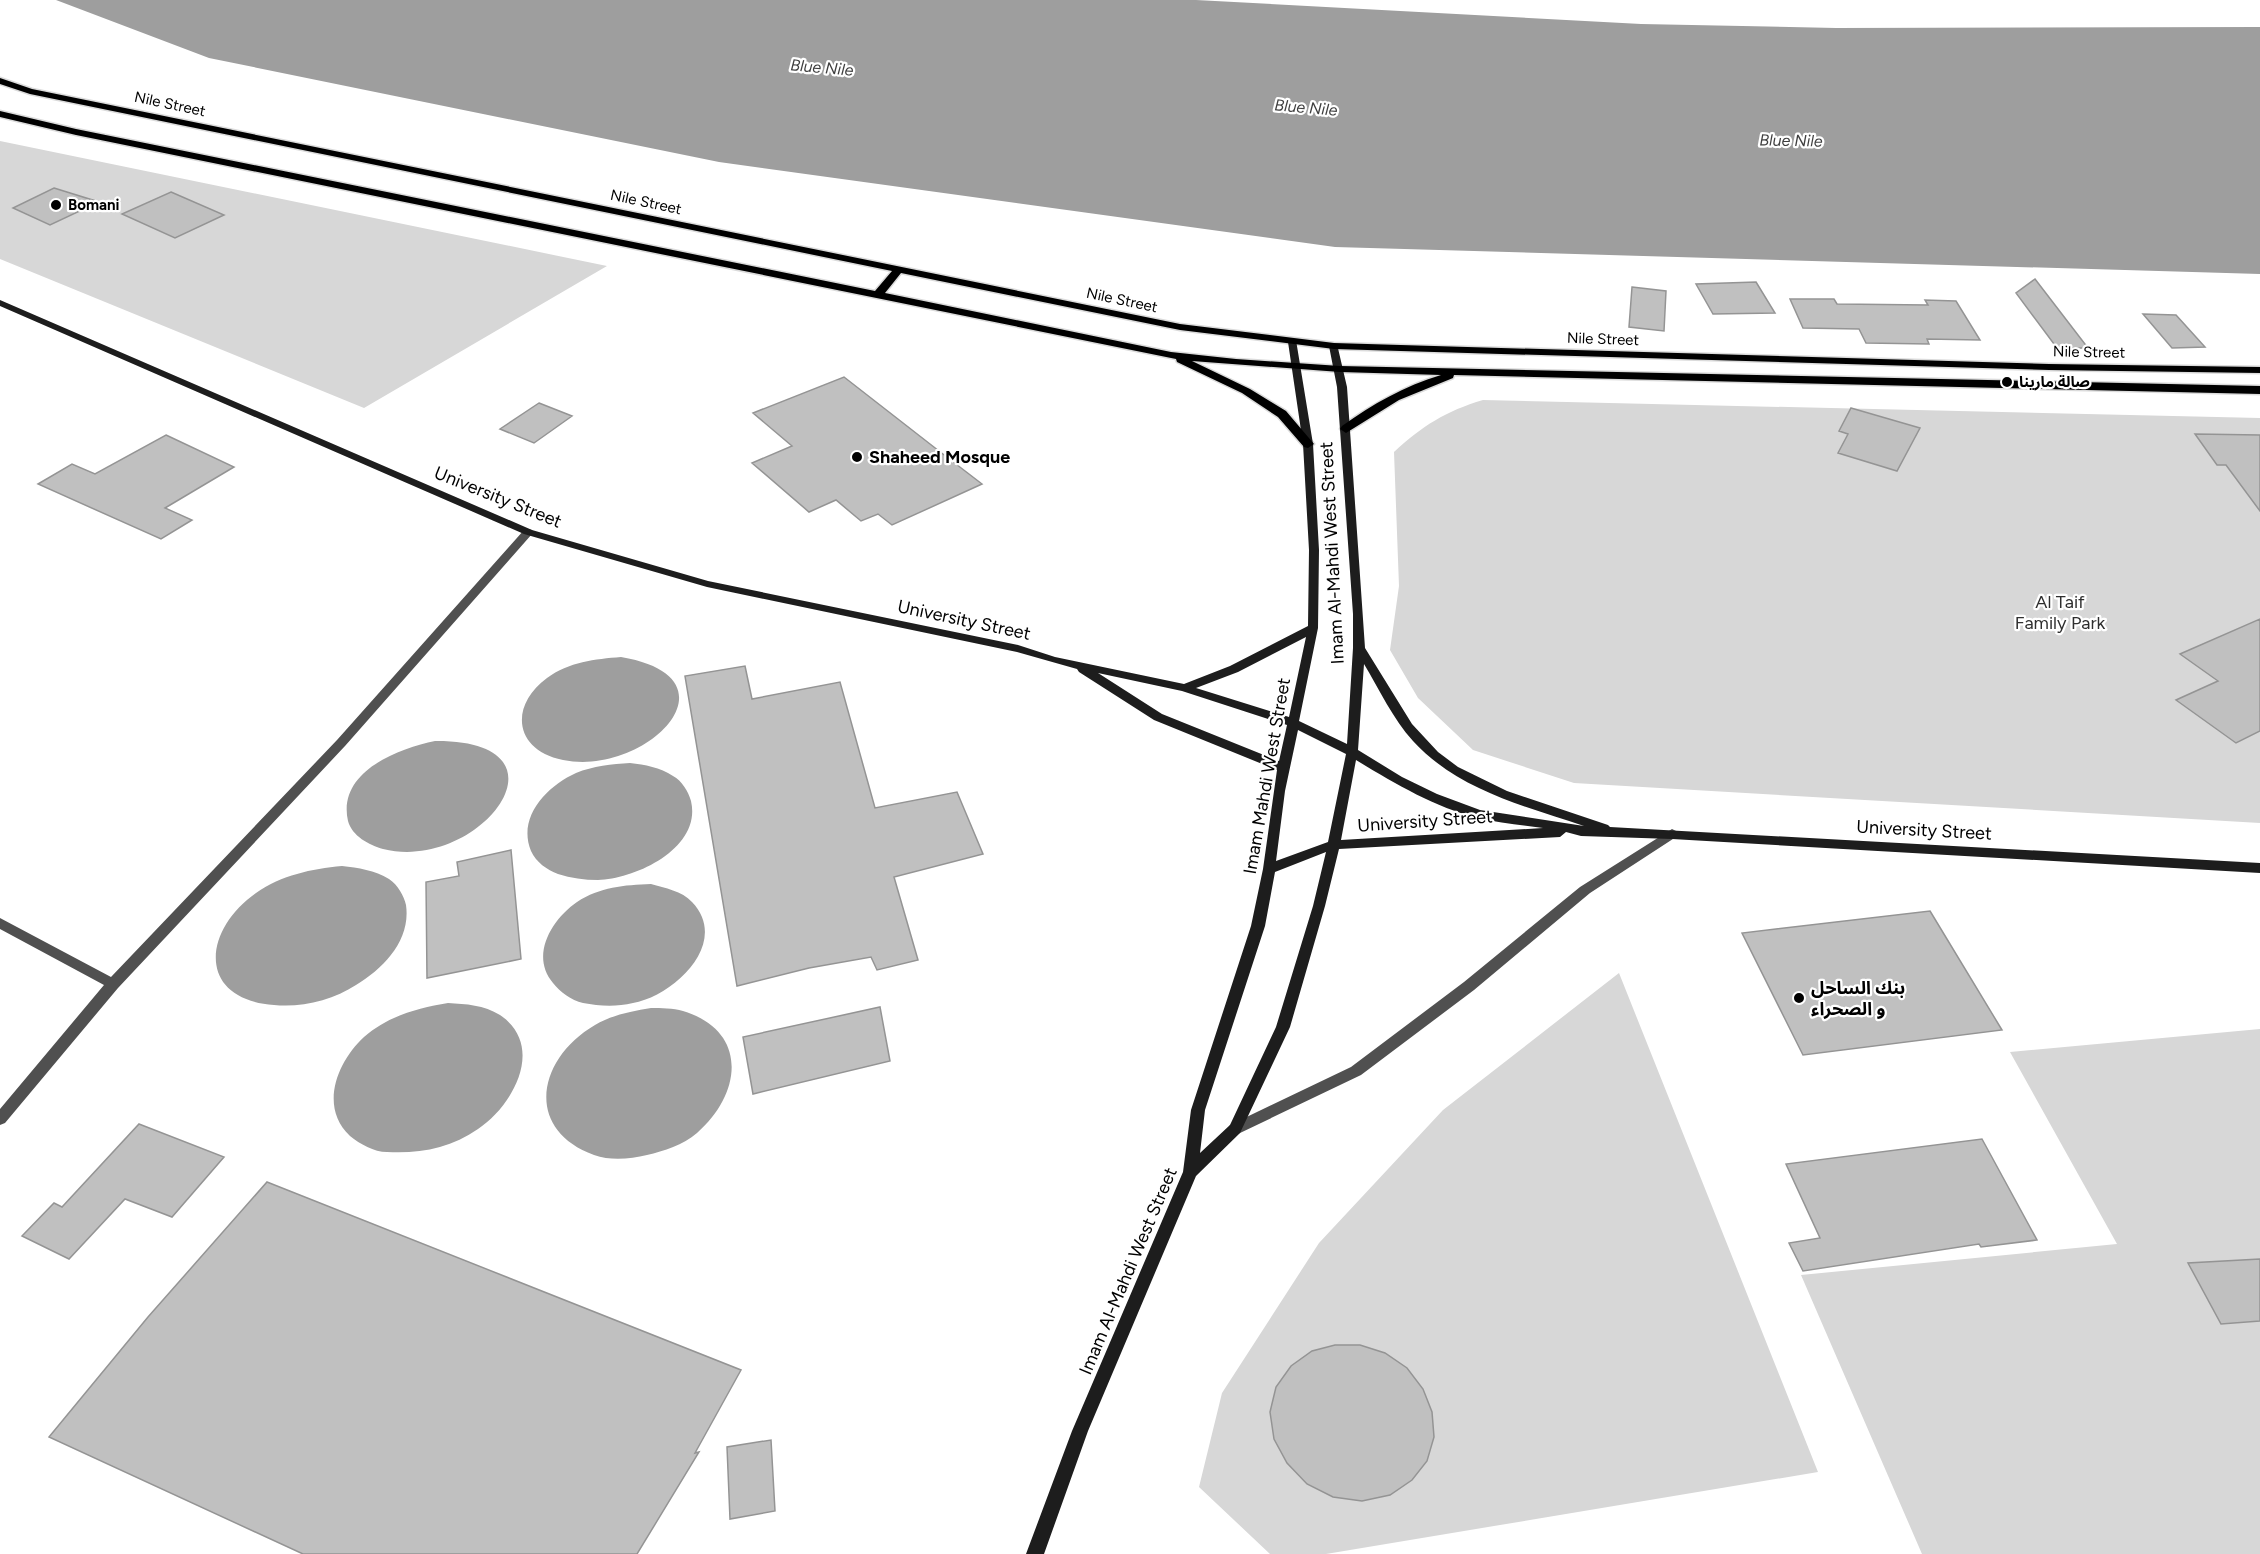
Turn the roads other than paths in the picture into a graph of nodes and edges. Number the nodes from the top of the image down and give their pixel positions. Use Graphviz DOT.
graph roads {
  1 [pos="0,81"];
  2 [pos="0,114"];
  3 [pos="899,269"];
  4 [pos="878,295"];
  5 [pos="0,303"];
  6 [pos="1293,342"];
  7 [pos="1334,346"];
  8 [pos="1171,355"];
  9 [pos="1643,356"];
  10 [pos="1298,366"];
  11 [pos="1340,369"];
  12 [pos="2260,370"];
  13 [pos="1463,372"];
  14 [pos="1654,377"];
  15 [pos="2260,390"];
  16 [pos="1346,429"];
  17 [pos="1308,444"];
  18 [pos="528,532"];
  19 [pos="1313,628"];
  20 [pos="1359,648"];
  21 [pos="1077,665"];
  22 [pos="1184,688"];
  23 [pos="1294,723"];
  24 [pos="1352,752"];
  25 [pos="1285,768"];
  26 [pos="1587,831"];
  27 [pos="1617,832"];
  28 [pos="1672,834"];
  29 [pos="1334,845"];
  30 [pos="2260,868"];
  31 [pos="1269,869"];
  32 [pos="0,923"];
  33 [pos="113,984"];
  34 [pos="0,1119"];
  35 [pos="1235,1129"];
  36 [pos="1190,1172"];
  37 [pos="1035,1554"];
  1 -- 3 [label="main road, Nile Street"];
  2 -- 4 [label="main road, Nile Street"];
  3 -- 4 [label="main road"];
  3 -- 6 [label="main road, Nile Street"];
  4 -- 8 [label="main road, Nile Street"];
  5 -- 18 [label="main road, University Street"];
  6 -- 7 [label="main road, Nile Street"];
  6 -- 10 [label="main road, Imam Mahdi West Street"];
  7 -- 9 [label="main road, Nile Street"];
  7 -- 11 [label="main road, Imam Al-Mahdi West Street"];
  8 -- 10 [label="main road, Nile Street"];
  8 -- 17 [label="main road"];
  9 -- 12 [label="main road, Nile Street"];
  9 -- 14 [label="main road"];
  10 -- 11 [label="main road, Nile Street"];
  10 -- 17 [label="main road, Imam Mahdi West Street"];
  11 -- 13 [label="main road, Nile Street"];
  11 -- 16 [label="main road, Imam Al-Mahdi West Street"];
  13 -- 14 [label="main road, Nile Street"];
  13 -- 16 [label="main road"];
  14 -- 15 [label="main road, Nile Street"];
  16 -- 20 [label="main road, Imam Al-Mahdi West Street"];
  17 -- 19 [label="main road, Imam Mahdi West Street"];
  18 -- 21 [label="main road, University Street"];
  18 -- 33 [label="street"];
  19 -- 22 [label="main road"];
  19 -- 23 [label="main road, Imam Mahdi West Street"];
  20 -- 24 [label="main road, Imam Al-Mahdi West Street"];
  20 -- 27 [label="main road"];
  21 -- 22 [label="main road, University Street"];
  21 -- 25 [label="main road, University Street"];
  22 -- 23 [label="main road, University Street"];
  23 -- 24 [label="main road, University Street"];
  23 -- 25 [label="main road, Imam Mahdi West Street"];
  24 -- 26 [label="main road, University Street"];
  24 -- 29 [label="main road, Imam Al-Mahdi West Street"];
  25 -- 31 [label="main road, Imam Mahdi West Street"];
  26 -- 27 [label="main road, University Street"];
  26 -- 29 [label="main road, University Street"];
  27 -- 28 [label="main road, University Street"];
  28 -- 30 [label="main road, University Street"];
  28 -- 35 [label="street"];
  29 -- 31 [label="main road, University Street"];
  29 -- 35 [label="main road, Imam Al-Mahdi West Street"];
  31 -- 36 [label="main road, Imam Mahdi West Street"];
  32 -- 33 [label="street"];
  33 -- 34 [label="street"];
  35 -- 36 [label="main road, Imam Al-Mahdi West Street"];
  36 -- 37 [label="main road, Imam Al-Mahdi West Street"];
}
